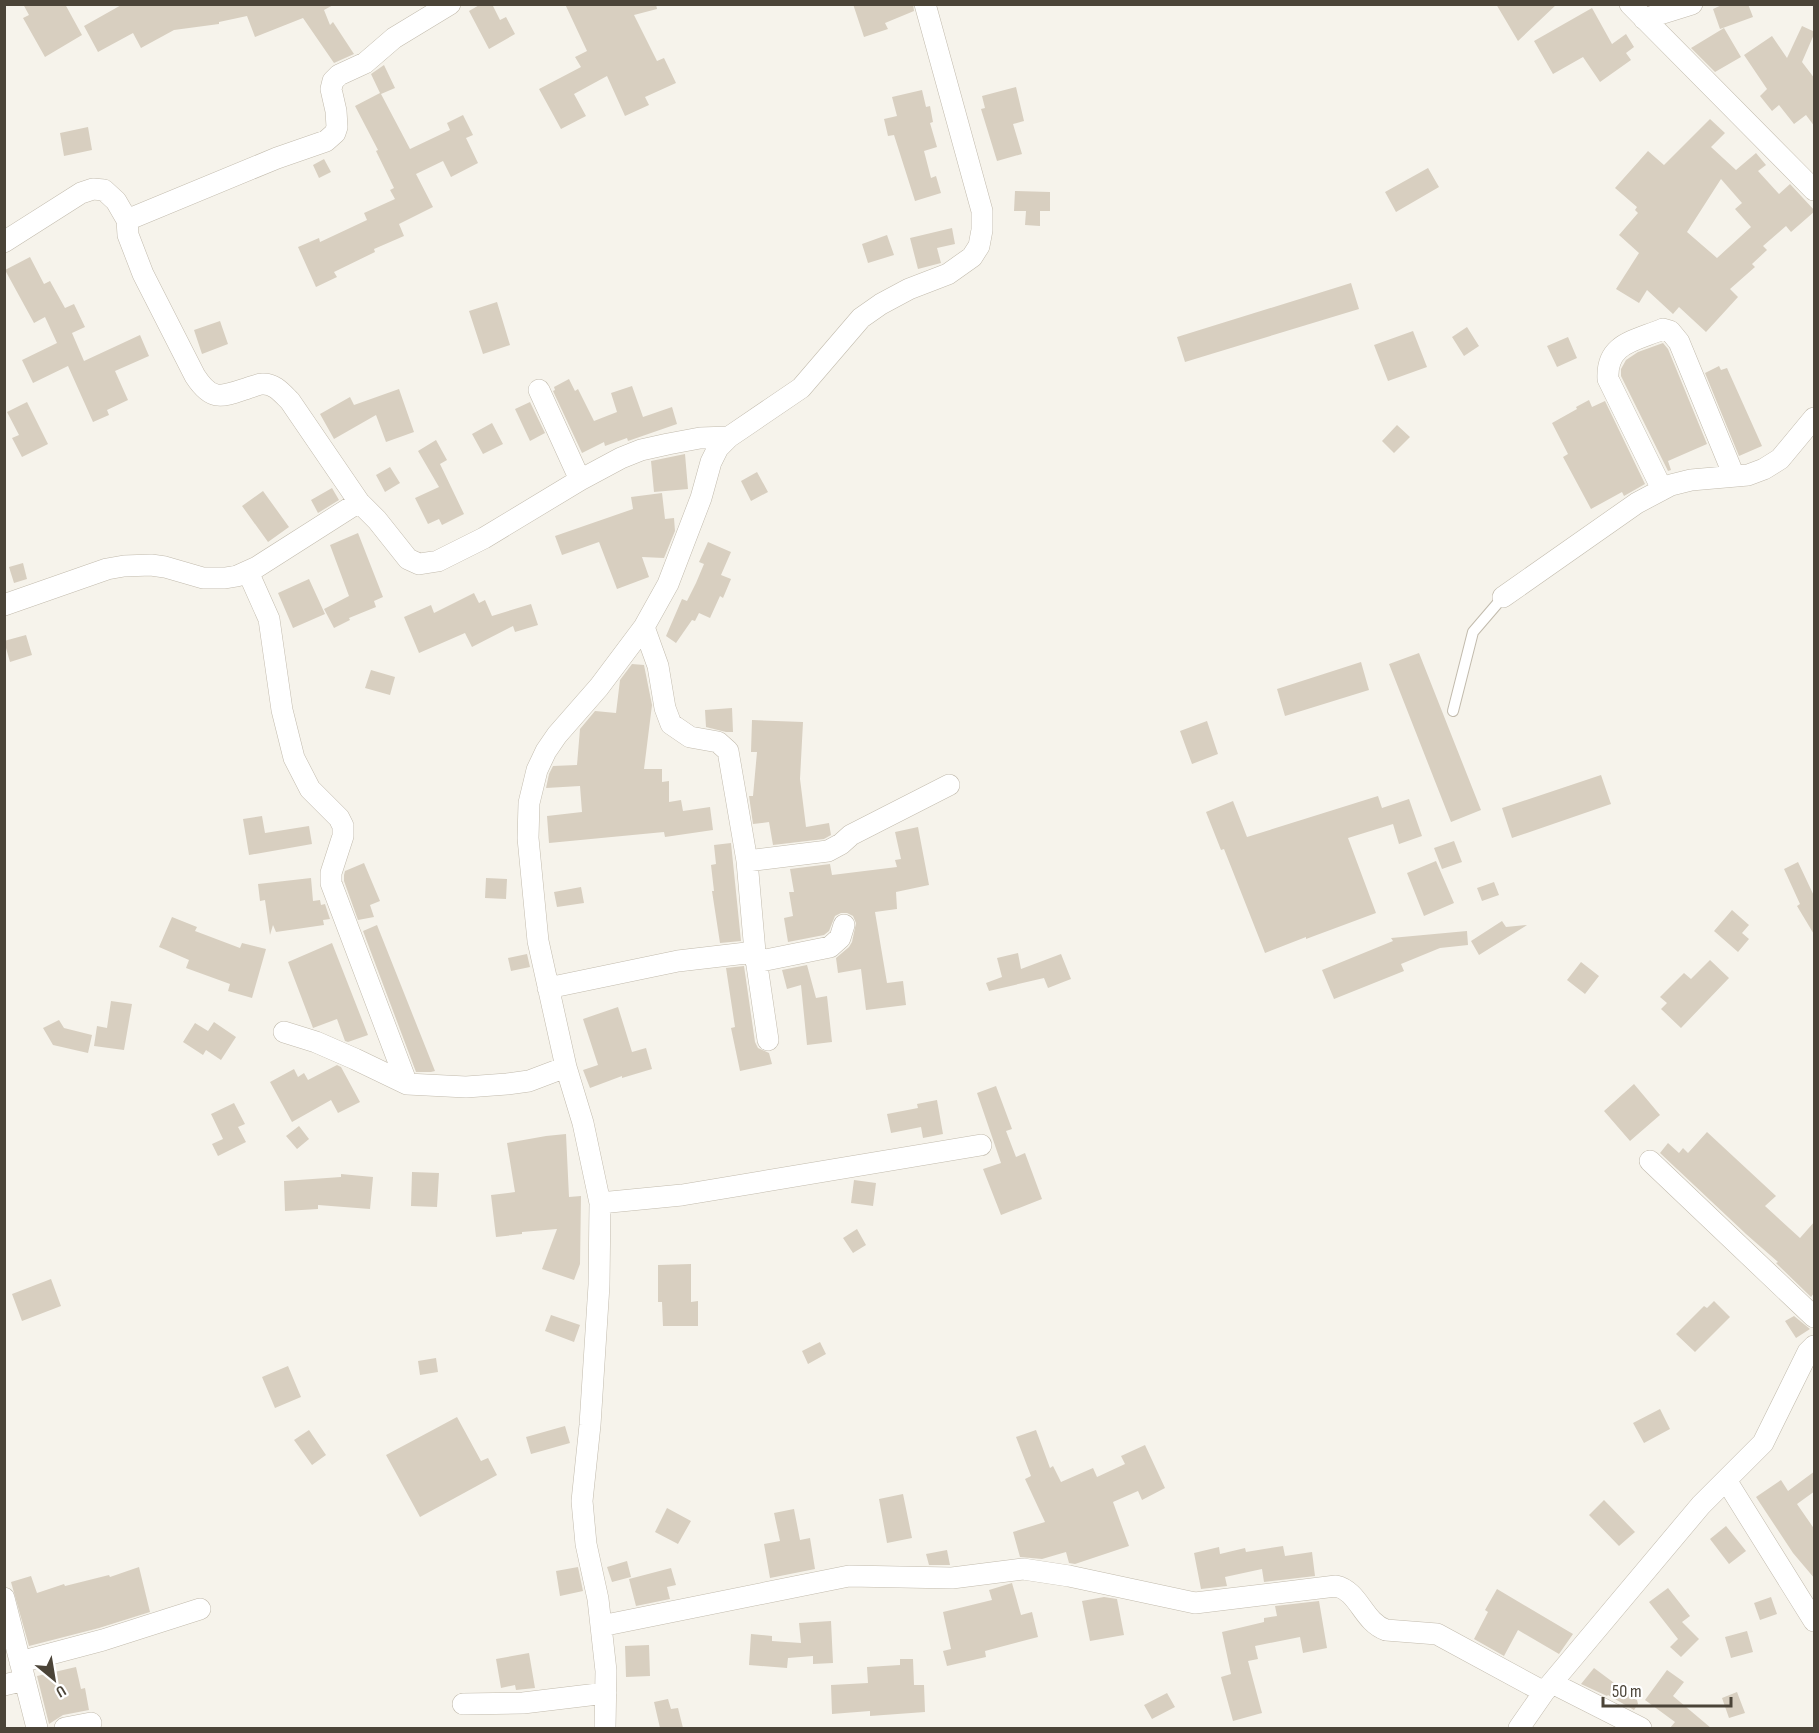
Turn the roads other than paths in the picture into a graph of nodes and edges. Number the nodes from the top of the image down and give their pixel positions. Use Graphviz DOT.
graph roads {
  1 [pos="450,4"];
  2 [pos="925,4"];
  3 [pos="1692,4"];
  4 [pos="1637,12"];
  5 [pos="1815,190"];
  6 [pos="127,220"];
  7 [pos="4,242"];
  8 [pos="539,390"];
  9 [pos="1815,418"];
  10 [pos="729,437"];
  11 [pos="1734,476"];
  12 [pos="580,480"];
  13 [pos="1662,489"];
  14 [pos="359,502"];
  15 [pos="248,572"];
  16 [pos="1503,597"];
  17 [pos="4,605"];
  18 [pos="644,627"];
  19 [pos="1454,711"];
  20 [pos="949,785"];
  21 [pos="747,861"];
  22 [pos="844,925"];
  23 [pos="756,957"];
  24 [pos="548,988"];
  25 [pos="284,1032"];
  26 [pos="768,1040"];
  27 [pos="566,1067"];
  28 [pos="407,1084"];
  29 [pos="981,1145"];
  30 [pos="1650,1161"];
  31 [pos="600,1203"];
  32 [pos="1815,1317"];
  33 [pos="1815,1346"];
  34 [pos="1726,1480"];
  35 [pos="5,1601"];
  36 [pos="201,1609"];
  37 [pos="1815,1621"];
  38 [pos="601,1626"];
  39 [pos="16,1676"];
  40 [pos="1548,1688"];
  41 [pos="606,1694"];
  42 [pos="463,1704"];
  43 [pos="91,1723"];
  44 [pos="37,1728"];
  45 [pos="65,1728"];
  46 [pos="605,1728"];
  47 [pos="1519,1728"];
  48 [pos="1641,1728"];
  1 -- 6 [label="street"];
  2 -- 10 [label="street"];
  3 -- 4 [label="street"];
  4 -- 5 [label="street"];
  6 -- 7 [label="street"];
  6 -- 14 [label="street"];
  8 -- 12 [label="street"];
  9 -- 11 [label="street"];
  10 -- 12 [label="street"];
  10 -- 18 [label="street"];
  11 -- 13 [label="street"];
  11 -- 13 [label="street"];
  12 -- 14 [label="street"];
  13 -- 16 [label="street"];
  14 -- 15 [label="street"];
  15 -- 17 [label="street"];
  15 -- 28 [label="street"];
  16 -- 19 [label="lane"];
  18 -- 21 [label="street"];
  18 -- 24 [label="street"];
  20 -- 21 [label="street"];
  21 -- 23 [label="street"];
  22 -- 23 [label="street"];
  23 -- 24 [label="street"];
  23 -- 26 [label="street"];
  24 -- 27 [label="street"];
  25 -- 28 [label="street"];
  27 -- 28 [label="street"];
  27 -- 31 [label="street"];
  29 -- 31 [label="street"];
  30 -- 32 [label="street"];
  31 -- 38 [label="street"];
  33 -- 34 [label="street"];
  34 -- 37 [label="street"];
  34 -- 40 [label="street"];
  35 -- 39 [label="street"];
  36 -- 39 [label="street"];
  38 -- 40 [label="street"];
  38 -- 41 [label="street"];
  39 -- 44 [label="street"];
  40 -- 47 [label="street"];
  40 -- 48 [label="street"];
  41 -- 42 [label="street"];
  41 -- 46 [label="street"];
  43 -- 45 [label="street"];
}
